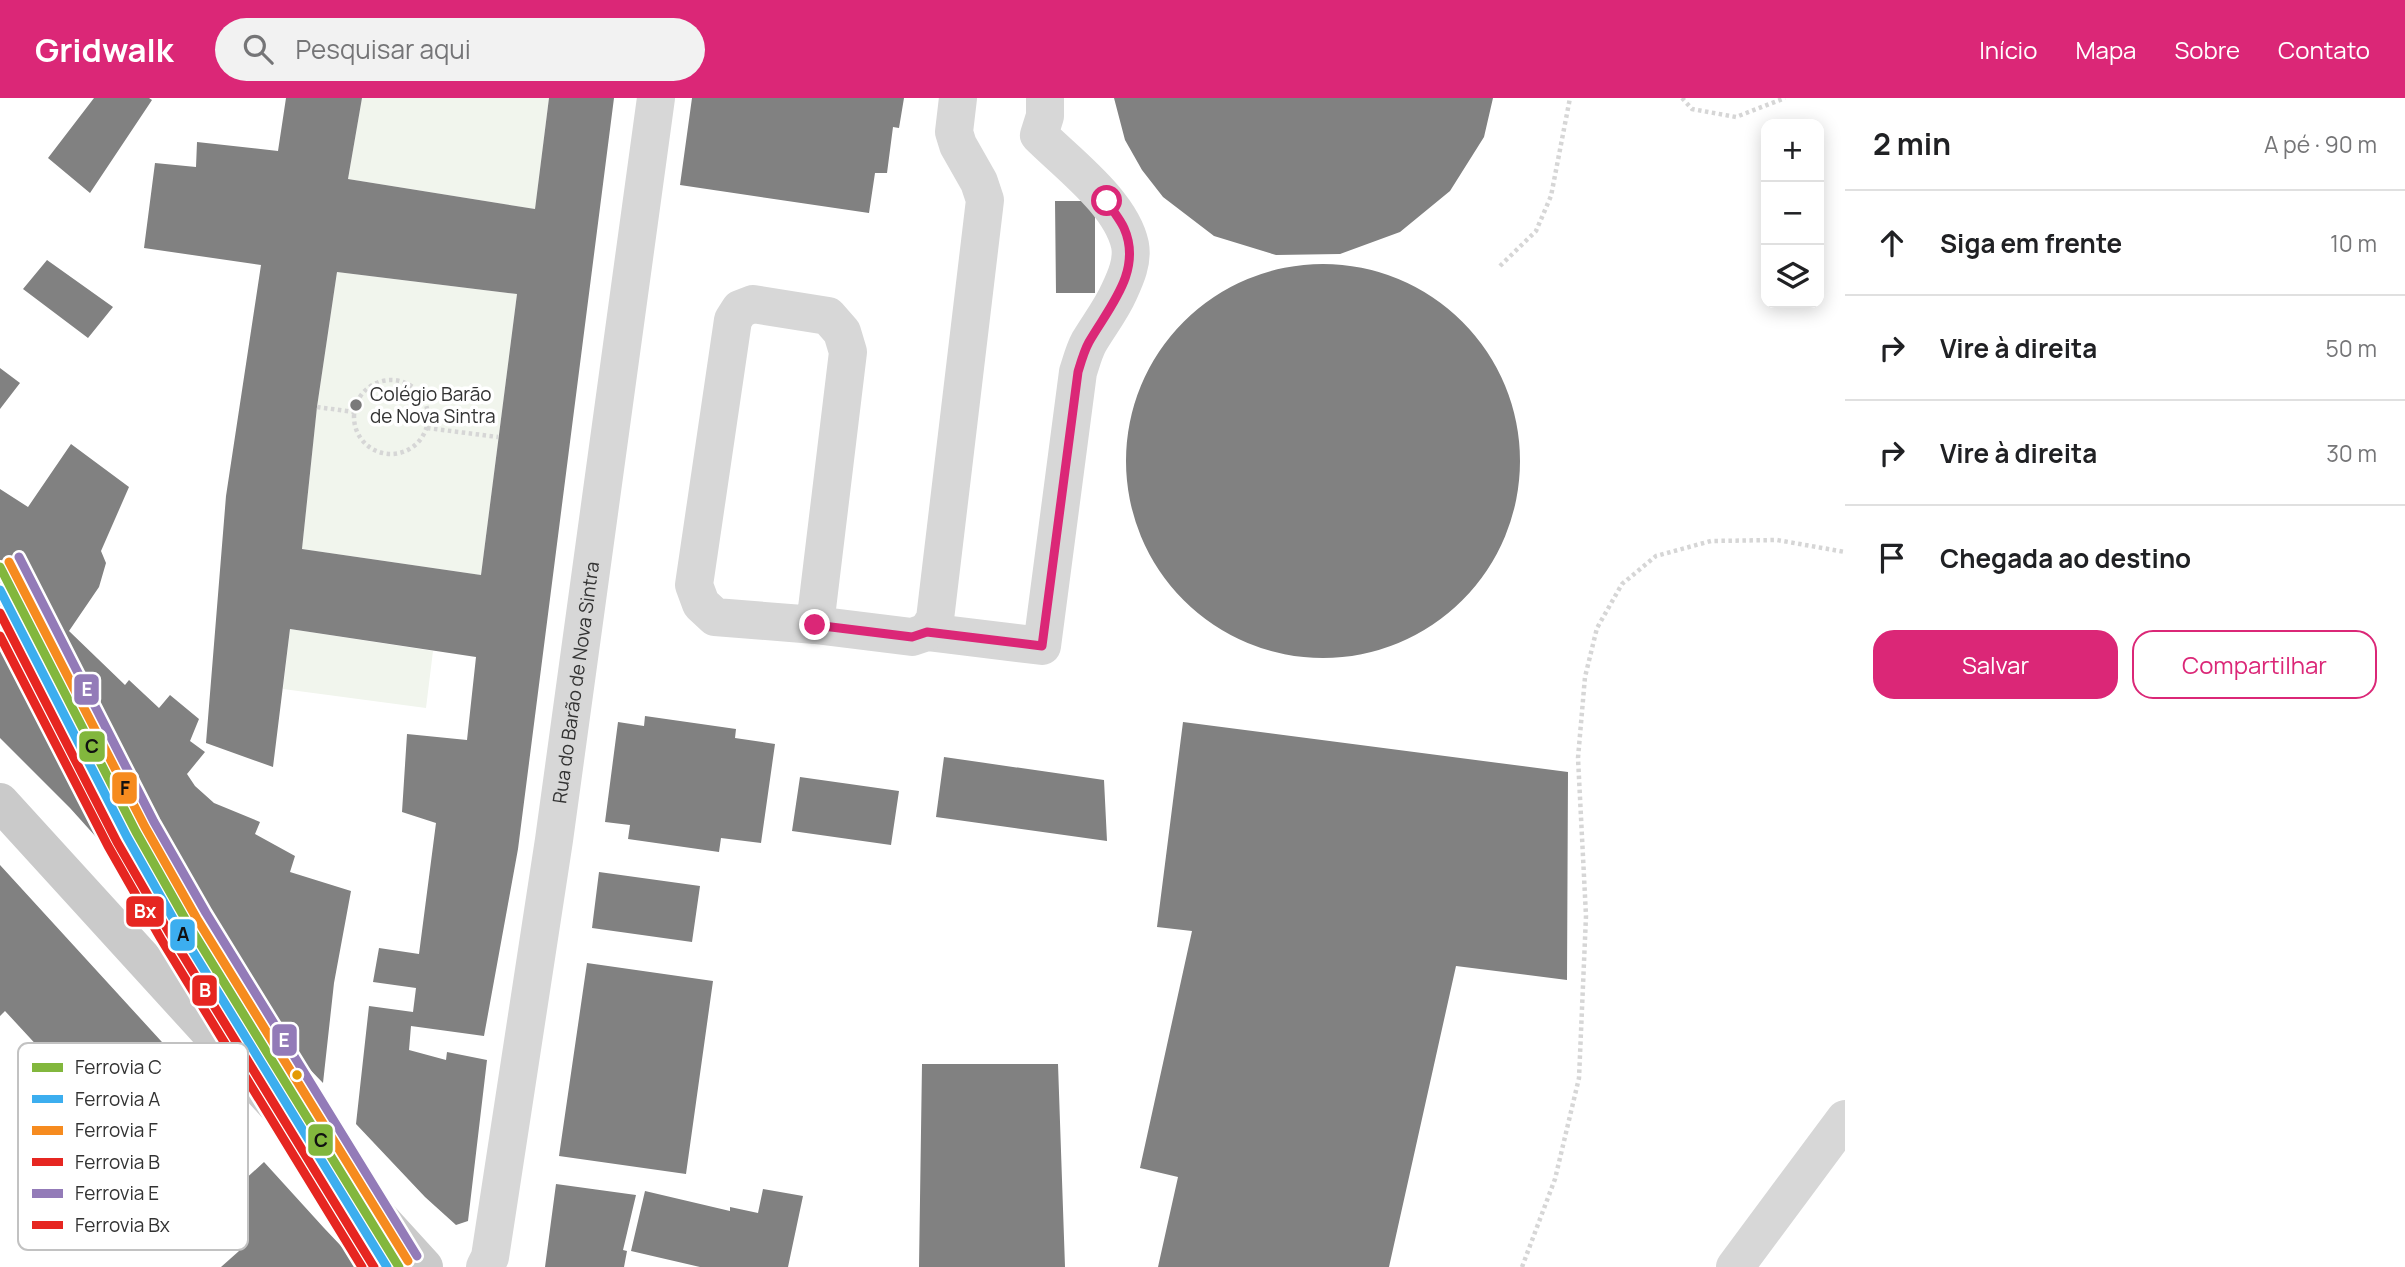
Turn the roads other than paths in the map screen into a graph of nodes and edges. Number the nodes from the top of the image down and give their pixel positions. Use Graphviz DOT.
graph roads {
  1 [pos="656,98"];
  2 [pos="958,98"];
  3 [pos="1045,98"];
  4 [pos="815,625"];
  5 [pos="927,632"];
  6 [pos="0,802"];
  7 [pos="220,1043"];
  8 [pos="248,1074"];
  9 [pos="1845,1119"];
  10 [pos="424,1267"];
  11 [pos="485,1267"];
  12 [pos="1735,1267"];
  1 -- 11 [label="street, Rua do Barão de Nova Sintra"];
  2 -- 5 [label="street"];
  3 -- 5 [label="street"];
  4 -- 4 [label="street"];
  4 -- 5 [label="street"];
  6 -- 7 [label="main road"];
  8 -- 10 [label="main road"];
  9 -- 12 [label="street"];
}
